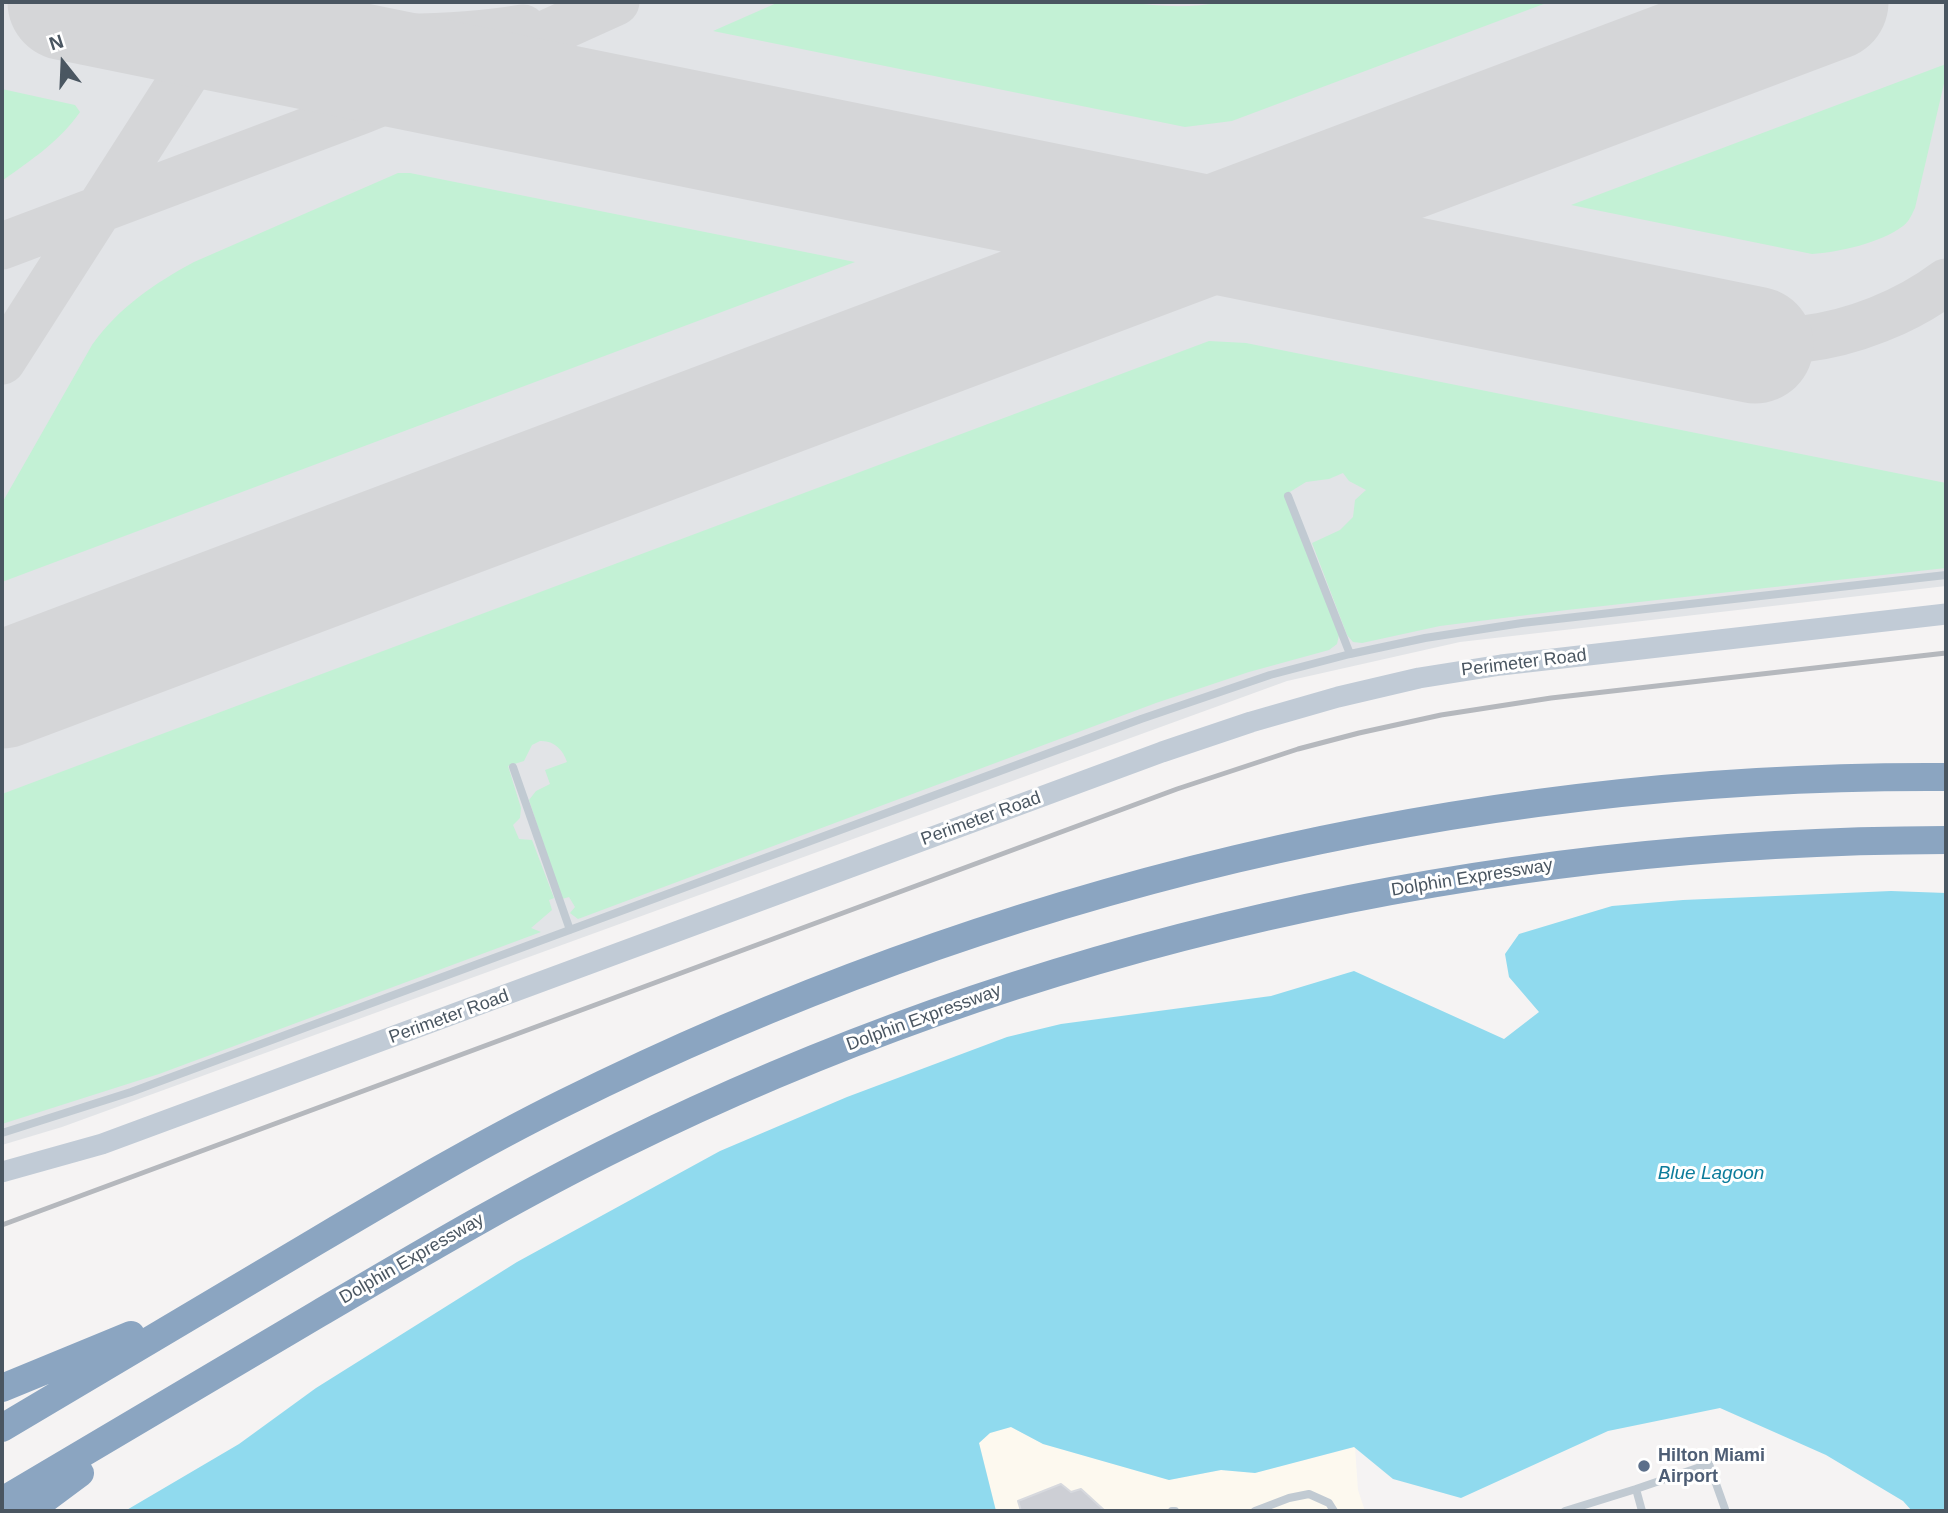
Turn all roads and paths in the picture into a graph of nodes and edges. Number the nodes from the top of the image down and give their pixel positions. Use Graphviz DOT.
graph roads {
  1 [pos="1288,496"];
  2 [pos="1946,575"];
  3 [pos="1946,614"];
  4 [pos="1350,654"];
  5 [pos="513,767"];
  6 [pos="1946,777"];
  7 [pos="1946,840"];
  8 [pos="1810,842"];
  9 [pos="1946,856"];
  10 [pos="570,930"];
  11 [pos="2,1133"];
  12 [pos="49,1160"];
  13 [pos="2,1171"];
  14 [pos="2,1183"];
  15 [pos="221,1297"];
  16 [pos="2,1388"];
  17 [pos="187,1391"];
  18 [pos="2,1428"];
  19 [pos="1636,1489"];
  20 [pos="2,1501"];
  21 [pos="1725,1509"];
  22 [pos="29,1511"];
  23 [pos="1255,1511"];
  24 [pos="1334,1511"];
  25 [pos="1566,1511"];
  26 [pos="1642,1511"];
  1 -- 4 [label="lane"];
  2 -- 4 [label="lane"];
  3 -- 12 [label="street, Perimeter Road"];
  4 -- 10 [label="lane"];
  5 -- 10 [label="lane"];
  6 -- 15 [label="highway"];
  7 -- 8 [label="highway, Dolphin Expressway"];
  8 -- 9 [label="highway"];
  8 -- 17 [label="highway, Dolphin Expressway"];
  10 -- 11 [label="lane"];
  12 -- 13 [label="street, Perimeter Road"];
  12 -- 14 [label="street, Perimeter Road"];
  15 -- 16 [label="highway"];
  15 -- 18 [label="highway"];
  17 -- 20 [label="highway, Dolphin Expressway"];
  17 -- 22 [label="highway"];
  19 -- 21 [label="lane"];
  19 -- 25 [label="lane"];
  19 -- 26 [label="lane"];
  23 -- 24 [label="lane"];
}
